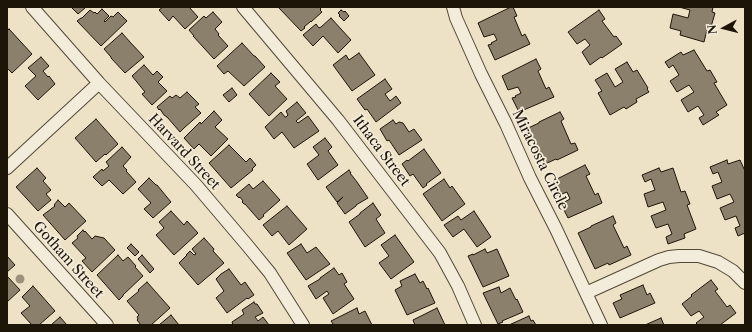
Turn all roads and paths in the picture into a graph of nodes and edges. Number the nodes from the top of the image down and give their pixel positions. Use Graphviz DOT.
graph roads {
  1 [pos="32,7"];
  2 [pos="243,7"];
  3 [pos="453,7"];
  4 [pos="99,83"];
  5 [pos="7,168"];
  6 [pos="7,214"];
  7 [pos="745,283"];
  8 [pos="586,293"];
  9 [pos="107,325"];
  10 [pos="303,325"];
  11 [pos="475,325"];
  12 [pos="601,325"];
  1 -- 4 [label="street, Harvard Street"];
  2 -- 11 [label="street, Ithaca Street"];
  3 -- 8 [label="street, Miracosta Circle"];
  4 -- 5 [label="street"];
  4 -- 10 [label="street, Harvard Street"];
  6 -- 9 [label="street, Gotham Street"];
  7 -- 8 [label="street"];
  8 -- 12 [label="street, Miracosta Circle"];
}
